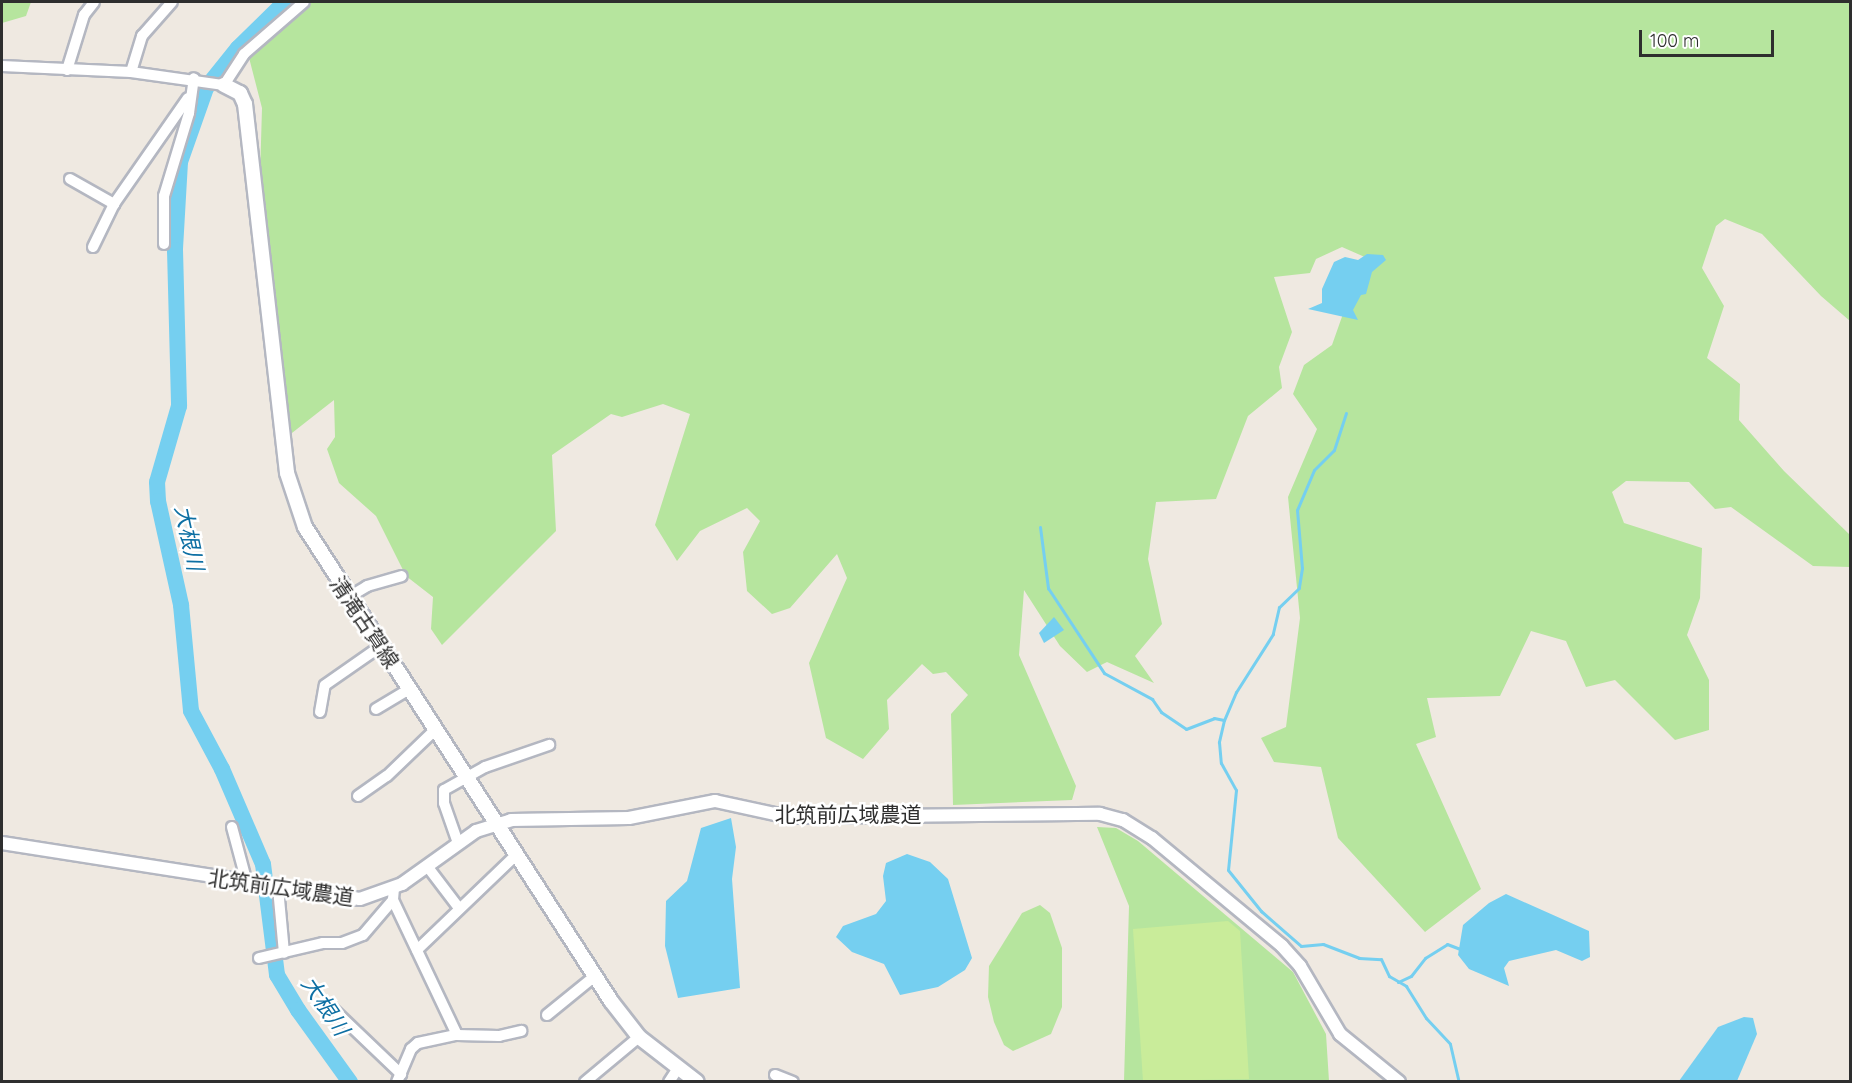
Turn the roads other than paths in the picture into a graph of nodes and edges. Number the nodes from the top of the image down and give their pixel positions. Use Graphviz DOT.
graph roads {
  1 [pos="94,2"];
  2 [pos="172,2"];
  3 [pos="304,2"];
  4 [pos="2,66"];
  5 [pos="67,70"];
  6 [pos="130,72"];
  7 [pos="194,78"];
  8 [pos="224,85"];
  9 [pos="188,98"];
  10 [pos="70,179"];
  11 [pos="114,204"];
  12 [pos="164,244"];
  13 [pos="93,247"];
  14 [pos="402,576"];
  15 [pos="349,597"];
  16 [pos="381,646"];
  17 [pos="409,689"];
  18 [pos="376,709"];
  19 [pos="320,712"];
  20 [pos="436,729"];
  21 [pos="549,745"];
  22 [pos="466,777"];
  23 [pos="358,795"];
  24 [pos="495,823"];
  25 [pos="232,827"];
  26 [pos="2,843"];
  27 [pos="458,843"];
  28 [pos="516,855"];
  29 [pos="427,866"];
  30 [pos="247,883"];
  31 [pos="275,887"];
  32 [pos="394,894"];
  33 [pos="459,908"];
  34 [pos="417,950"];
  35 [pos="284,953"];
  36 [pos="259,958"];
  37 [pos="595,976"];
  38 [pos="334,1010"];
  39 [pos="547,1015"];
  40 [pos="521,1031"];
  41 [pos="457,1035"];
  42 [pos="639,1037"];
  43 [pos="678,1068"];
  44 [pos="775,1074"];
  45 [pos="399,1078"];
  46 [pos="585,1082"];
  47 [pos="669,1082"];
  48 [pos="697,1082"];
  49 [pos="792,1082"];
  50 [pos="1399,1082"];
  1 -- 5 [label="street"];
  2 -- 6 [label="street"];
  3 -- 8 [label="street"];
  4 -- 5 [label="street"];
  5 -- 6 [label="street"];
  6 -- 7 [label="street"];
  7 -- 8 [label="street"];
  7 -- 9 [label="street"];
  8 -- 15 [label="main road, 清滝古賀線"];
  9 -- 11 [label="street"];
  9 -- 12 [label="street"];
  10 -- 11 [label="street"];
  11 -- 13 [label="street"];
  14 -- 15 [label="street"];
  15 -- 16 [label="main road, 清滝古賀線"];
  16 -- 17 [label="main road, 清滝古賀線"];
  16 -- 19 [label="street"];
  17 -- 18 [label="street"];
  17 -- 20 [label="main road, 清滝古賀線"];
  20 -- 22 [label="main road, 清滝古賀線"];
  20 -- 23 [label="street"];
  21 -- 22 [label="street"];
  22 -- 24 [label="main road, 清滝古賀線"];
  22 -- 27 [label="street"];
  24 -- 27 [label="street, 北筑前広域農道"];
  24 -- 28 [label="main road, 清滝古賀線"];
  24 -- 50 [label="street, 北筑前広域農道"];
  25 -- 30 [label="street"];
  26 -- 30 [label="street, 北筑前広域農道"];
  27 -- 29 [label="street, 北筑前広域農道"];
  28 -- 33 [label="street"];
  28 -- 37 [label="main road, 清滝古賀線"];
  29 -- 32 [label="street, 北筑前広域農道"];
  29 -- 33 [label="street"];
  30 -- 31 [label="street, 北筑前広域農道"];
  31 -- 32 [label="street, 北筑前広域農道"];
  31 -- 35 [label="street"];
  32 -- 34 [label="street"];
  32 -- 35 [label="street"];
  33 -- 34 [label="street"];
  34 -- 41 [label="street"];
  35 -- 36 [label="street"];
  37 -- 39 [label="street"];
  37 -- 42 [label="main road, 清滝古賀線"];
  38 -- 45 [label="street"];
  40 -- 41 [label="street"];
  41 -- 45 [label="street"];
  42 -- 43 [label="main road, 清滝古賀線"];
  42 -- 46 [label="street"];
  43 -- 47 [label="street"];
  43 -- 48 [label="main road, 清滝古賀線"];
  44 -- 49 [label="street"];
}
